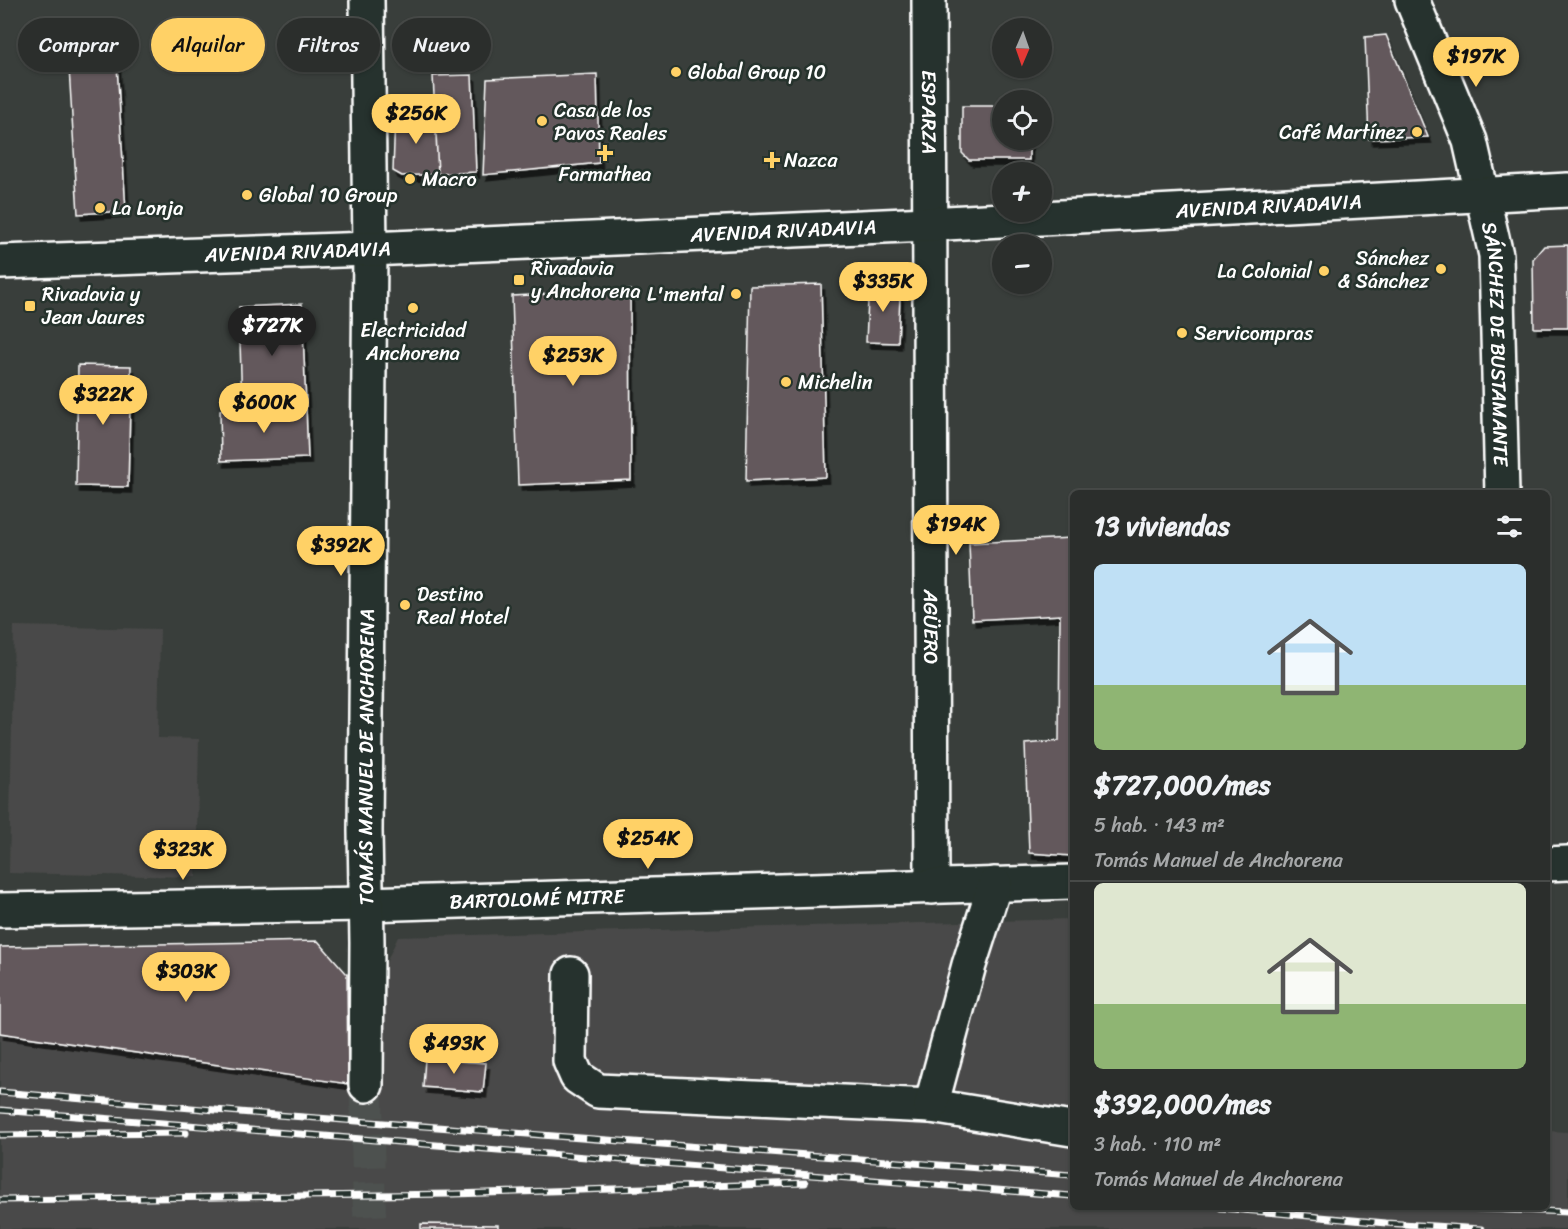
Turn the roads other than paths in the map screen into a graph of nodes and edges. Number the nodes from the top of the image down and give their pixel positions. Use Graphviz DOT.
graph roads {
  1 [pos="367,0"];
  2 [pos="929,0"];
  3 [pos="1412,0"];
  4 [pos="1568,190"];
  5 [pos="1482,195"];
  6 [pos="928,224"];
  7 [pos="370,249"];
  8 [pos="0,262"];
  9 [pos="1502,490"];
  10 [pos="1568,863"];
  11 [pos="1550,864"];
  12 [pos="1070,882"];
  13 [pos="996,884"];
  14 [pos="932,887"];
  15 [pos="366,904"];
  16 [pos="0,910"];
  17 [pos="571,974"];
  18 [pos="366,1085"];
  19 [pos="931,1106"];
  20 [pos="1070,1129"];
  1 -- 7 [label="street, TOMÁS MANUEL DE ANCHORENA"];
  2 -- 6 [label="street, ESPARZA"];
  3 -- 5 [label="street, SÁNCHEZ DE BUSTAMANTE"];
  4 -- 5 [label="street, AVENIDA RIVADAVIA"];
  5 -- 6 [label="street, AVENIDA RIVADAVIA"];
  5 -- 9 [label="street, SÁNCHEZ DE BUSTAMANTE"];
  6 -- 7 [label="street, AVENIDA RIVADAVIA"];
  6 -- 14 [label="street, AGÜERO"];
  7 -- 8 [label="street, AVENIDA RIVADAVIA"];
  7 -- 15 [label="street, TOMÁS MANUEL DE ANCHORENA"];
  10 -- 11 [label="street"];
  12 -- 13 [label="street, BARTOLOMÉ MITRE"];
  13 -- 14 [label="street, BARTOLOMÉ MITRE"];
  13 -- 19 [label="street"];
  14 -- 15 [label="street, BARTOLOMÉ MITRE"];
  15 -- 16 [label="street, BARTOLOMÉ MITRE"];
  15 -- 18 [label="street, TOMÁS MANUEL DE ANCHORENA"];
  17 -- 19 [label="street"];
  19 -- 20 [label="street"];
}
